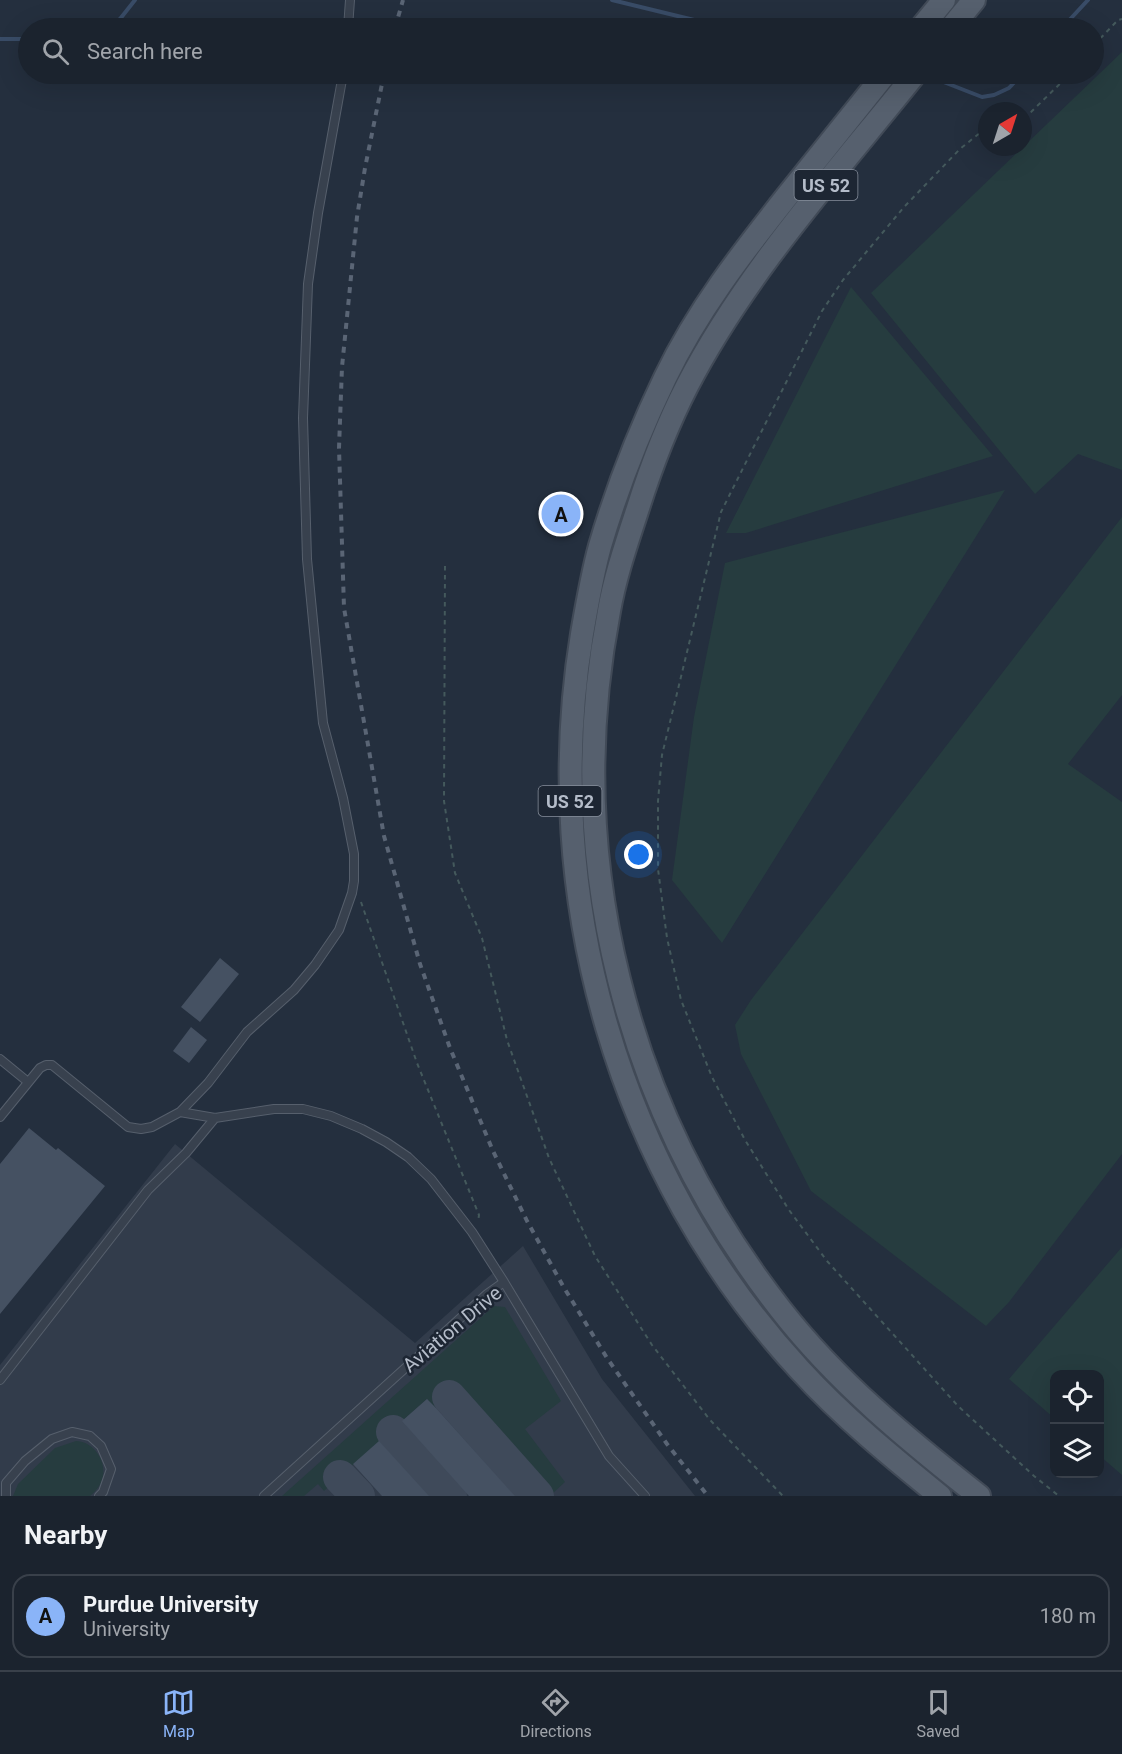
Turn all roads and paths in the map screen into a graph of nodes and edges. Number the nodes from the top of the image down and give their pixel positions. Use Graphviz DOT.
graph roads {
  1 [pos="350,0"];
  2 [pos="944,0"];
  3 [pos="974,0"];
  4 [pos="349,18"];
  5 [pos="929,18"];
  6 [pos="959,18"];
  7 [pos="1122,19"];
  8 [pos="1104,35"];
  9 [pos="341,84"];
  10 [pos="877,84"];
  11 [pos="907,84"];
  12 [pos="1060,84"];
  13 [pos="1032,111"];
  14 [pos="978,134"];
  15 [pos="445,566"];
  16 [pos="352,893"];
  17 [pos="0,1059"];
  18 [pos="28,1082"];
  19 [pos="180,1112"];
  20 [pos="0,1117"];
  21 [pos="215,1118"];
  22 [pos="472,1232"];
  23 [pos="504,1282"];
  24 [pos="0,1380"];
  25 [pos="6,1496"];
  26 [pos="99,1496"];
  27 [pos="264,1496"];
  28 [pos="645,1496"];
  29 [pos="783,1496"];
  30 [pos="940,1496"];
  31 [pos="979,1496"];
  32 [pos="1059,1496"];
  1 -- 4 [label="lane"];
  2 -- 5 [label="main road"];
  3 -- 6 [label="main road"];
  7 -- 8 [label="path"];
  9 -- 16 [label="lane"];
  10 -- 30 [label="main road, US 52"];
  11 -- 31 [label="main road, US 52"];
  12 -- 13 [label="path"];
  14 -- 32 [label="path"];
  15 -- 29 [label="path"];
  16 -- 19 [label="lane"];
  16 -- 22 [label="path"];
  17 -- 18 [label="lane"];
  18 -- 19 [label="lane"];
  18 -- 20 [label="lane"];
  19 -- 21 [label="lane"];
  21 -- 22 [label="lane"];
  21 -- 24 [label="lane"];
  22 -- 23 [label="lane"];
  23 -- 27 [label="lane, Aviation Drive"];
  23 -- 28 [label="lane, Aviation Drive"];
  25 -- 26 [label="lane"];
}
